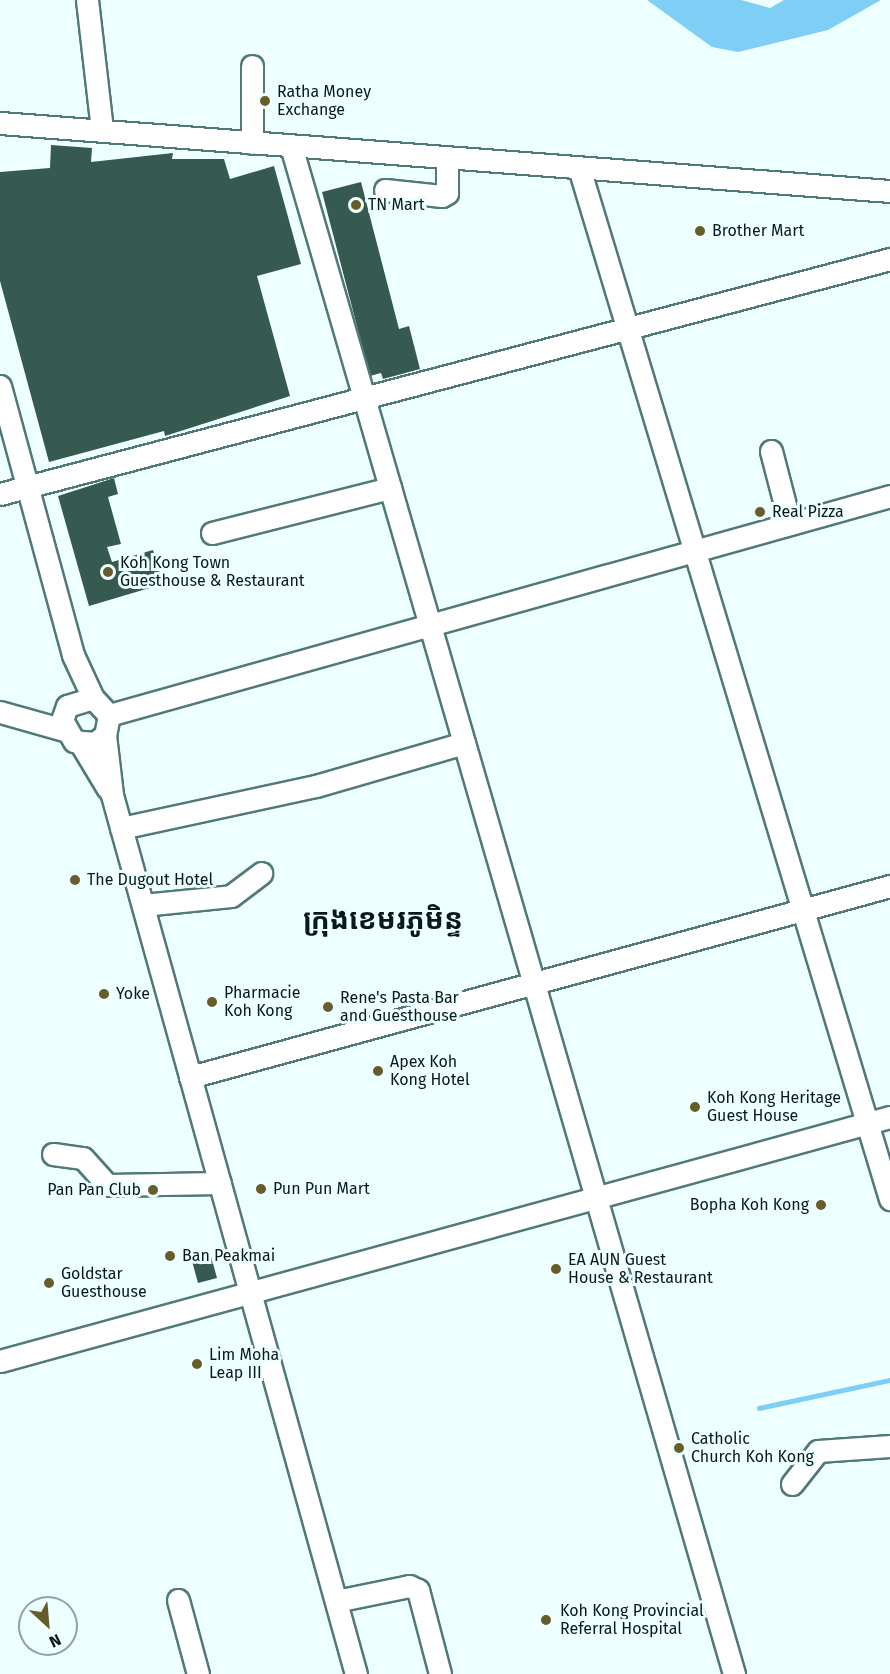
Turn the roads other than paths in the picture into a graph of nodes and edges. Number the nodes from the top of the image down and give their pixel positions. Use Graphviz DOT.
graph roads {
  1 [pos="87,0"];
  2 [pos="252,66"];
  3 [pos="0,123"];
  4 [pos="102,129"];
  5 [pos="252,143"];
  6 [pos="291,146"];
  7 [pos="447,160"];
  8 [pos="580,171"];
  9 [pos="385,190"];
  10 [pos="890,191"];
  11 [pos="890,259"];
  12 [pos="624,325"];
  13 [pos="0,386"];
  14 [pos="363,397"];
  15 [pos="771,451"];
  16 [pos="27,487"];
  17 [pos="390,488"];
  18 [pos="0,494"];
  19 [pos="890,496"];
  20 [pos="790,524"];
  21 [pos="212,534"];
  22 [pos="695,551"];
  23 [pos="429,624"];
  24 [pos="73,655"];
  25 [pos="93,698"];
  26 [pos="0,712"];
  27 [pos="66,714"];
  28 [pos="107,725"];
  29 [pos="464,743"];
  30 [pos="81,744"];
  31 [pos="112,795"];
  32 [pos="121,828"];
  33 [pos="261,873"];
  34 [pos="890,886"];
  35 [pos="143,905"];
  36 [pos="803,911"];
  37 [pos="534,984"];
  38 [pos="190,1077"];
  39 [pos="890,1117"];
  40 [pos="867,1123"];
  41 [pos="53,1154"];
  42 [pos="220,1183"];
  43 [pos="595,1194"];
  44 [pos="890,1199"];
  45 [pos="250,1291"];
  46 [pos="0,1361"];
  47 [pos="890,1446"];
  48 [pos="792,1484"];
  49 [pos="178,1600"];
  50 [pos="336,1601"];
  51 [pos="198,1674"];
  52 [pos="356,1674"];
  53 [pos="440,1674"];
  54 [pos="734,1674"];
  1 -- 4 [label="street"];
  2 -- 5 [label="street"];
  3 -- 4 [label="street"];
  4 -- 5 [label="street"];
  5 -- 6 [label="street"];
  6 -- 7 [label="street"];
  6 -- 14 [label="street"];
  7 -- 8 [label="street"];
  7 -- 9 [label="street"];
  8 -- 10 [label="street"];
  8 -- 12 [label="street"];
  11 -- 12 [label="street"];
  12 -- 14 [label="street"];
  12 -- 22 [label="street"];
  13 -- 16 [label="street"];
  14 -- 16 [label="street"];
  14 -- 17 [label="street"];
  15 -- 20 [label="street"];
  16 -- 18 [label="street"];
  16 -- 24 [label="street"];
  17 -- 21 [label="street"];
  17 -- 23 [label="street"];
  19 -- 20 [label="street"];
  20 -- 22 [label="street"];
  22 -- 23 [label="street"];
  22 -- 36 [label="street"];
  23 -- 28 [label="street"];
  23 -- 29 [label="street"];
  24 -- 25 [label="street"];
  24 -- 27 [label="street"];
  25 -- 27 [label="street"];
  25 -- 28 [label="street"];
  26 -- 27 [label="street"];
  27 -- 30 [label="street"];
  28 -- 30 [label="street"];
  28 -- 31 [label="street"];
  29 -- 32 [label="street"];
  29 -- 37 [label="street"];
  30 -- 31 [label="street"];
  31 -- 32 [label="street"];
  32 -- 35 [label="street"];
  33 -- 35 [label="street"];
  34 -- 36 [label="street"];
  35 -- 38 [label="street"];
  36 -- 37 [label="street"];
  36 -- 40 [label="street"];
  37 -- 38 [label="street"];
  37 -- 43 [label="street"];
  38 -- 42 [label="street"];
  39 -- 40 [label="street"];
  40 -- 43 [label="street"];
  40 -- 44 [label="street"];
  41 -- 42 [label="street"];
  42 -- 45 [label="street"];
  43 -- 45 [label="street"];
  43 -- 54 [label="street"];
  45 -- 46 [label="street"];
  45 -- 50 [label="street"];
  47 -- 48 [label="street"];
  49 -- 51 [label="street"];
  50 -- 52 [label="street"];
  50 -- 53 [label="street"];
}
